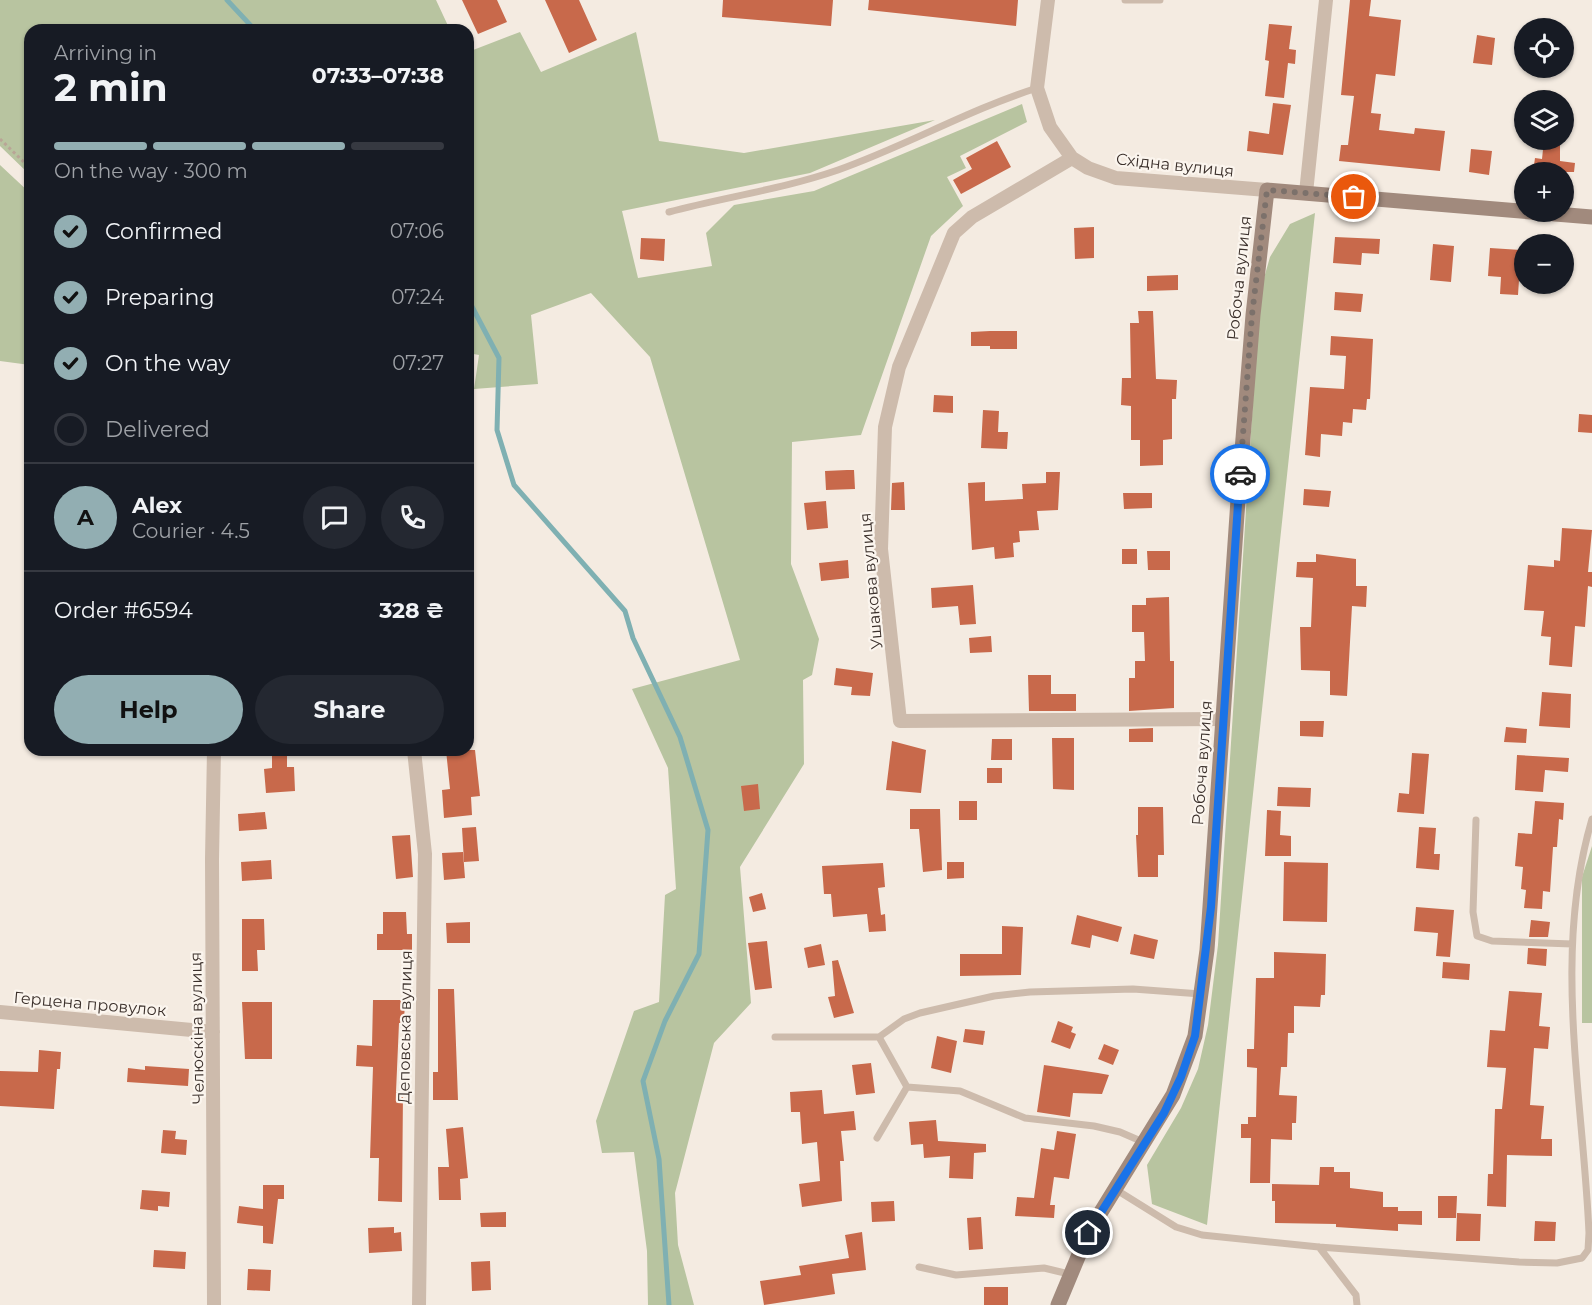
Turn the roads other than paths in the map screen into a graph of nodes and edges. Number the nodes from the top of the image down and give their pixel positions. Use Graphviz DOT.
graph roads {
  1 [pos="1048,0"];
  2 [pos="1125,0"];
  3 [pos="1160,0"];
  4 [pos="1326,0"];
  5 [pos="1036,88"];
  6 [pos="1072,158"];
  7 [pos="1267,190"];
  8 [pos="1306,193"];
  9 [pos="669,212"];
  10 [pos="1592,217"];
  11 [pos="1222,719"];
  12 [pos="214,756"];
  13 [pos="415,756"];
  14 [pos="1592,819"];
  15 [pos="1476,820"];
  16 [pos="1572,944"];
  17 [pos="1202,994"];
  18 [pos="0,1012"];
  19 [pos="213,1032"];
  20 [pos="775,1037"];
  21 [pos="879,1037"];
  22 [pos="906,1087"];
  23 [pos="877,1138"];
  24 [pos="1145,1143"];
  25 [pos="1115,1189"];
  26 [pos="1319,1247"];
  27 [pos="919,1267"];
  28 [pos="1069,1274"];
  29 [pos="214,1305"];
  30 [pos="418,1305"];
  31 [pos="1058,1305"];
  32 [pos="1357,1305"];
  1 -- 5 [label="street, Східна вулиця"];
  2 -- 3 [label="lane"];
  4 -- 8 [label="street"];
  5 -- 6 [label="street, Східна вулиця"];
  5 -- 9 [label="lane"];
  6 -- 7 [label="street, Східна вулиця"];
  6 -- 11 [label="street, Ушакова вулиця"];
  7 -- 8 [label="street"];
  7 -- 11 [label="street, Робоча вулиця"];
  8 -- 10 [label="street"];
  11 -- 17 [label="street, Робоча вулиця"];
  12 -- 19 [label="street, Челюскіна вулиця"];
  13 -- 30 [label="street, Деповська вулиця"];
  14 -- 16 [label="lane"];
  15 -- 16 [label="lane"];
  16 -- 26 [label="lane"];
  17 -- 21 [label="lane"];
  17 -- 24 [label="street, Робоча вулиця"];
  18 -- 19 [label="street, Герцена провулок"];
  19 -- 29 [label="street, Челюскіна вулиця"];
  20 -- 21 [label="lane"];
  21 -- 22 [label="lane"];
  22 -- 23 [label="lane"];
  22 -- 24 [label="lane"];
  24 -- 25 [label="street, Робоча вулиця"];
  25 -- 26 [label="lane"];
  25 -- 28 [label="street, Робоча вулиця"];
  26 -- 32 [label="lane"];
  27 -- 28 [label="lane"];
  28 -- 31 [label="street, Робоча вулиця"];
}
